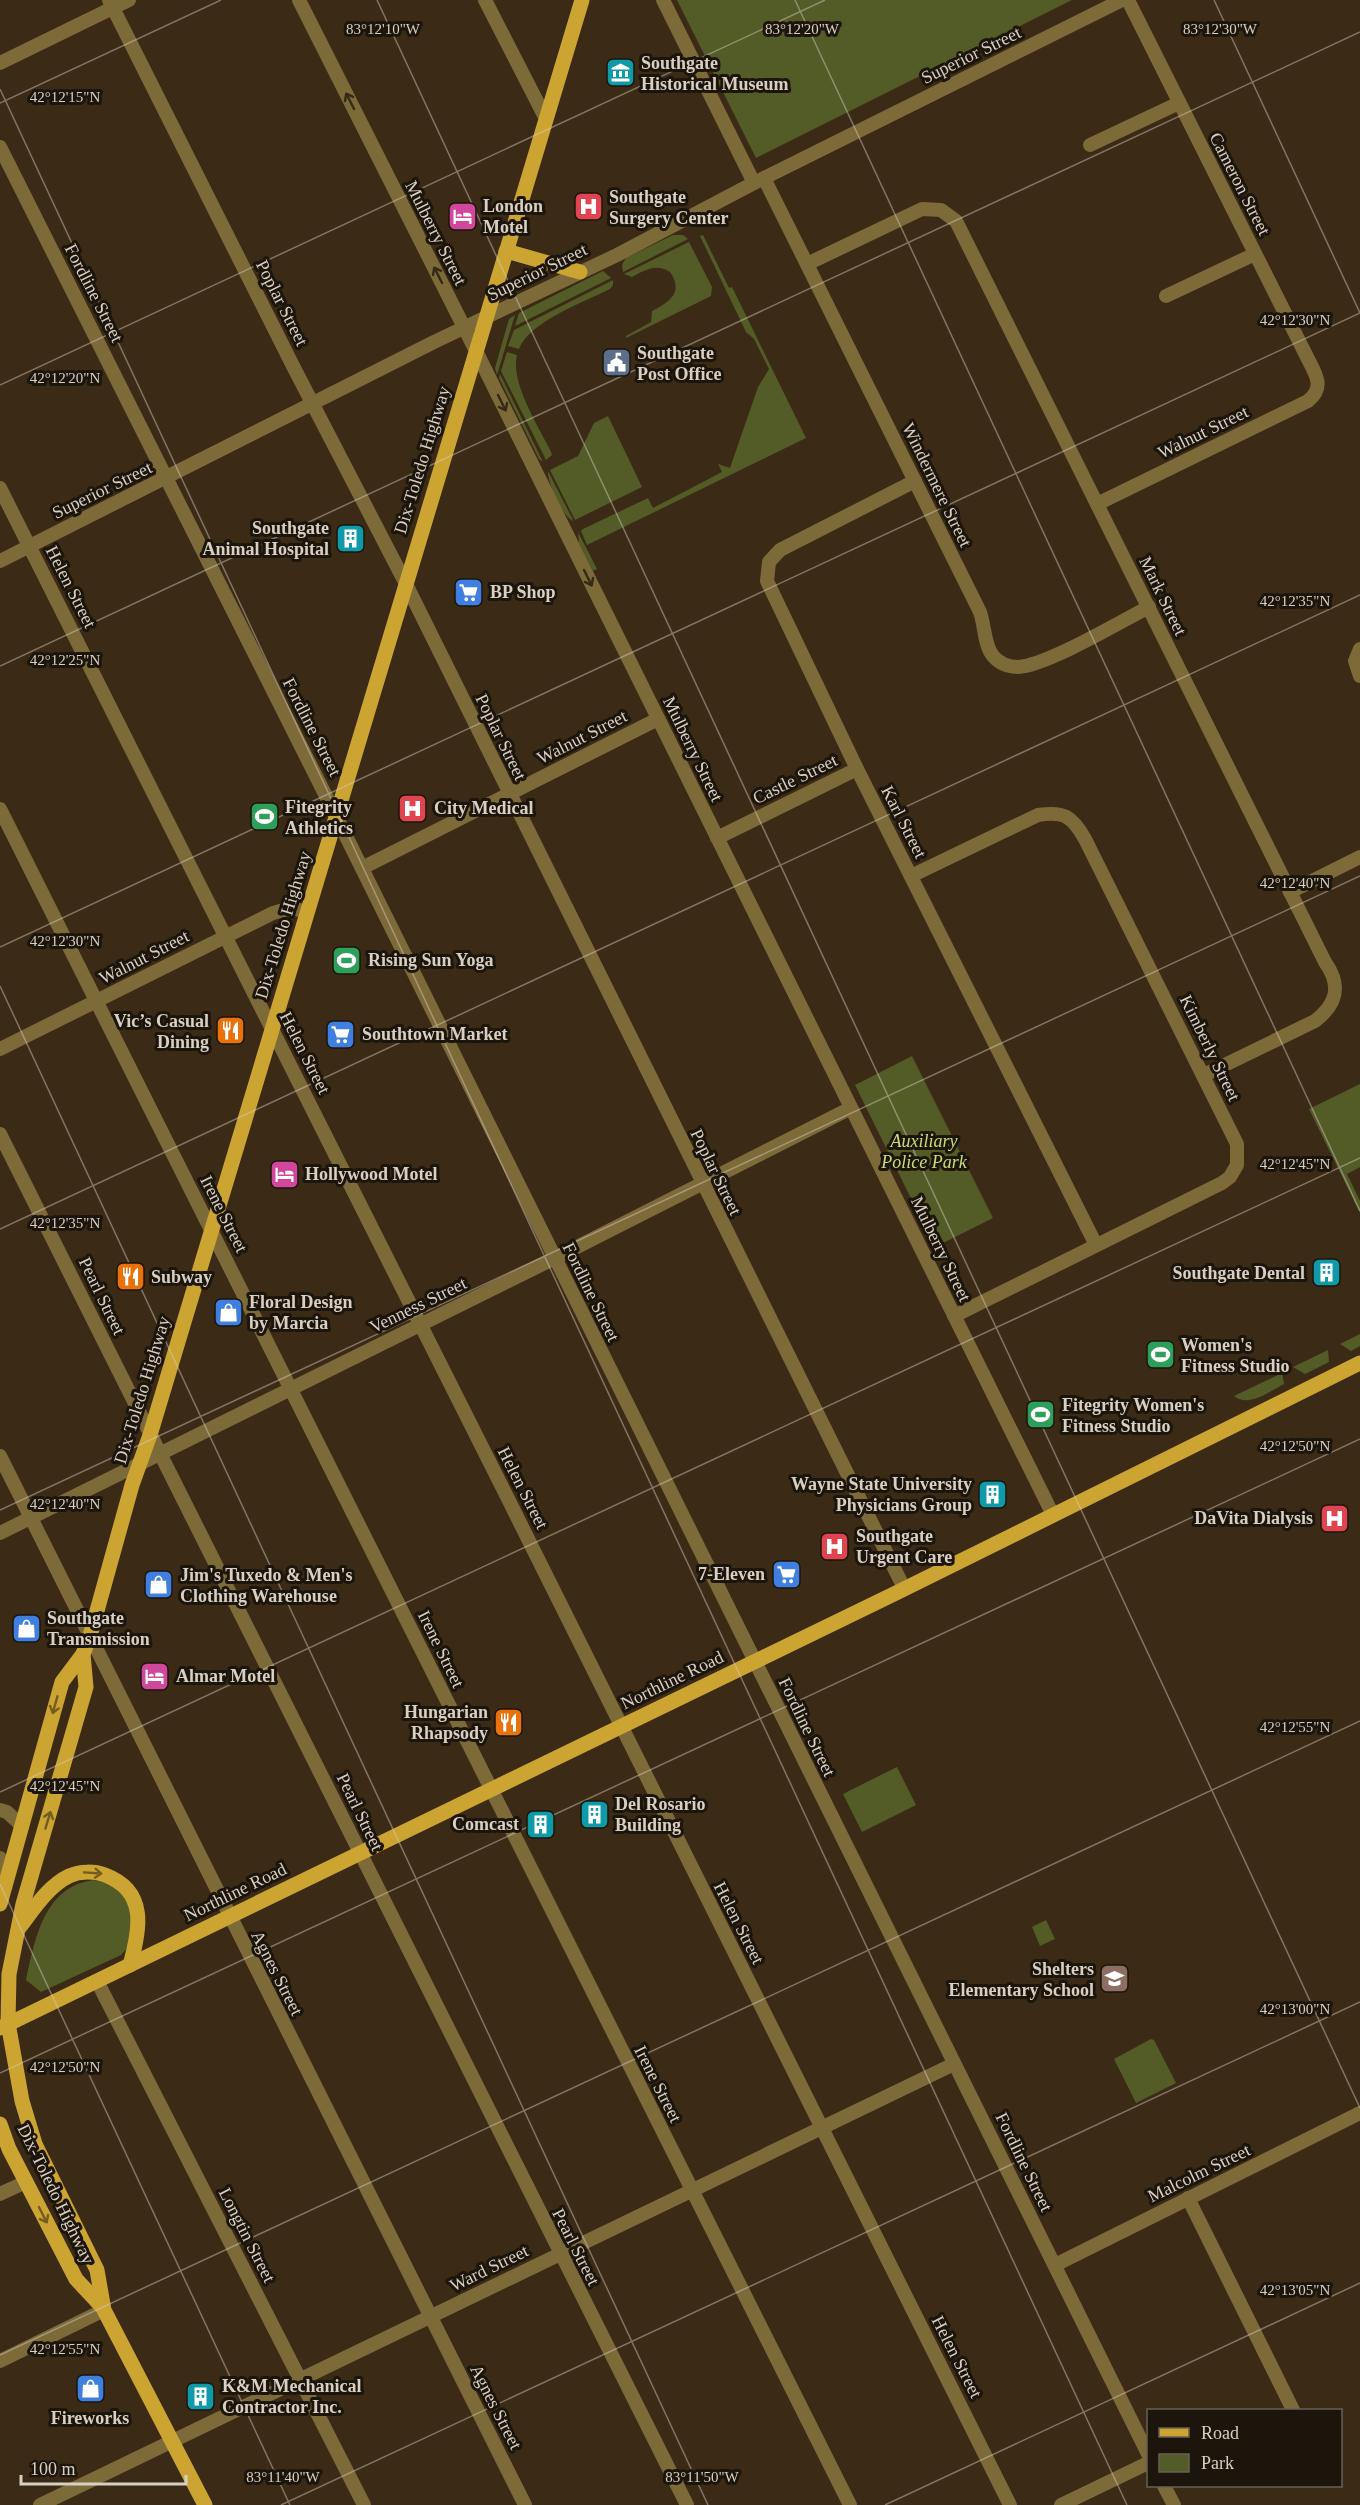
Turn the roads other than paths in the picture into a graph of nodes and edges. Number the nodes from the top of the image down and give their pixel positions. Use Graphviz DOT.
graph roads {
  1 [pos="129,0"];
  2 [pos="299,0"];
  3 [pos="485,0"];
  4 [pos="582,0"];
  5 [pos="663,0"];
  6 [pos="1122,0"];
  7 [pos="1128,0"];
  8 [pos="111,4"];
  9 [pos="0,63"];
  10 [pos="1179,103"];
  11 [pos="546,119"];
  12 [pos="1090,145"];
  13 [pos="0,147"];
  14 [pos="759,180"];
  15 [pos="506,251"];
  16 [pos="1255,254"];
  17 [pos="807,264"];
  18 [pos="580,272"];
  19 [pos="1166,296"];
  20 [pos="486,316"];
  21 [pos="464,327"];
  22 [pos="476,351"];
  23 [pos="1318,385"];
  24 [pos="314,405"];
  25 [pos="167,478"];
  26 [pos="915,481"];
  27 [pos="0,488"];
  28 [pos="1097,504"];
  29 [pos="31,546"];
  30 [pos="0,561"];
  31 [pos="406,584"];
  32 [pos="1149,607"];
  33 [pos="1360,650"];
  34 [pos="1360,676"];
  35 [pos="658,719"];
  36 [pos="857,769"];
  37 [pos="508,795"];
  38 [pos="0,809"];
  39 [pos="336,816"];
  40 [pos="717,838"];
  41 [pos="1360,857"];
  42 [pos="362,868"];
  43 [pos="911,876"];
  44 [pos="1290,892"];
  45 [pos="306,912"];
  46 [pos="226,936"];
  47 [pos="96,1001"];
  48 [pos="272,1027"];
  49 [pos="0,1049"];
  50 [pos="1204,1075"];
  51 [pos="851,1108"];
  52 [pos="0,1134"];
  53 [pos="702,1184"];
  54 [pos="211,1229"];
  55 [pos="1096,1245"];
  56 [pos="554,1258"];
  57 [pos="954,1316"];
  58 [pos="419,1325"];
  59 [pos="1360,1363"];
  60 [pos="291,1388"];
  61 [pos="150,1435"];
  62 [pos="159,1453"];
  63 [pos="0,1456"];
  64 [pos="141,1462"];
  65 [pos="1053,1515"];
  66 [pos="31,1517"];
  67 [pos="0,1533"];
  68 [pos="904,1588"];
  69 [pos="90,1636"];
  70 [pos="83,1654"];
  71 [pos="754,1662"];
  72 [pos="621,1726"];
  73 [pos="491,1789"];
  74 [pos="0,1810"];
  75 [pos="21,1826"];
  76 [pos="360,1853"];
  77 [pos="0,1858"];
  78 [pos="8,1876"];
  79 [pos="0,1904"];
  80 [pos="23,1904"];
  81 [pos="229,1916"];
  82 [pos="17,1930"];
  83 [pos="130,1965"];
  84 [pos="98,1981"];
  85 [pos="4,2025"];
  86 [pos="954,2064"];
  87 [pos="1360,2113"];
  88 [pos="0,2124"];
  89 [pos="822,2128"];
  90 [pos="26,2182"];
  91 [pos="692,2192"];
  92 [pos="0,2194"];
  93 [pos="1188,2198"];
  94 [pos="560,2255"];
  95 [pos="1054,2265"];
  96 [pos="104,2309"];
  97 [pos="430,2317"];
  98 [pos="0,2361"];
  99 [pos="300,2380"];
  100 [pos="1293,2409"];
  101 [pos="173,2441"];
  102 [pos="1147,2450"];
  103 [pos="1147,2464"];
  104 [pos="1165,2487"];
  105 [pos="40,2505"];
  106 [pos="205,2505"];
  107 [pos="364,2505"];
  108 [pos="525,2505"];
  109 [pos="687,2505"];
  110 [pos="850,2505"];
  111 [pos="1010,2505"];
  112 [pos="1062,2505"];
  113 [pos="1174,2505"];
  1 -- 8 [label="street"];
  21 -- 2 [label="street, Mulberry Street, one-way"];
  3 -- 11 [label="street"];
  4 -- 11 [label="main road, Dix-Toledo Highway"];
  5 -- 14 [label="street, Windermere Street"];
  6 -- 14 [label="street, Superior Street"];
  7 -- 10 [label="street, Cameron Street"];
  8 -- 9 [label="street"];
  8 -- 24 [label="street, Poplar Street"];
  10 -- 12 [label="street"];
  10 -- 16 [label="street, Cameron Street"];
  11 -- 15 [label="main road, Dix-Toledo Highway"];
  13 -- 25 [label="street, Fordline Street"];
  14 -- 17 [label="street, Windermere Street"];
  14 -- 18 [label="street, Superior Street"];
  15 -- 18 [label="main road"];
  15 -- 20 [label="main road, Dix-Toledo Highway"];
  16 -- 19 [label="street"];
  16 -- 23 [label="street, Cameron Street"];
  17 -- 26 [label="street, Windermere Street"];
  17 -- 28 [label="street, Mark Street"];
  18 -- 20 [label="street, Superior Street"];
  20 -- 21 [label="street, Superior Street"];
  20 -- 22 [label="main road, Dix-Toledo Highway"];
  21 -- 22 [label="street, Mulberry Street"];
  21 -- 24 [label="street, Superior Street"];
  22 -- 31 [label="main road, Dix-Toledo Highway"];
  22 -- 35 [label="street, Mulberry Street, one-way"];
  23 -- 28 [label="street, Walnut Street"];
  24 -- 25 [label="street, Superior Street"];
  24 -- 31 [label="street, Poplar Street"];
  25 -- 29 [label="street, Superior Street"];
  25 -- 39 [label="street, Fordline Street"];
  26 -- 32 [label="street, Windermere Street"];
  26 -- 36 [label="street, Karl Street"];
  27 -- 29 [label="street, Helen Street"];
  28 -- 32 [label="street, Mark Street"];
  29 -- 30 [label="street, Superior Street"];
  29 -- 46 [label="street, Helen Street"];
  31 -- 37 [label="street, Poplar Street"];
  31 -- 39 [label="main road, Dix-Toledo Highway"];
  32 -- 44 [label="street, Mark Street"];
  33 -- 34 [label="street"];
  35 -- 37 [label="street, Walnut Street"];
  35 -- 40 [label="street, Mulberry Street"];
  36 -- 40 [label="street, Castle Street"];
  36 -- 43 [label="street, Karl Street"];
  37 -- 42 [label="street, Walnut Street"];
  37 -- 53 [label="street, Poplar Street"];
  38 -- 47 [label="street, Irene Street"];
  39 -- 42 [label="street, Fordline Street"];
  39 -- 45 [label="main road, Dix-Toledo Highway"];
  40 -- 51 [label="street, Mulberry Street"];
  41 -- 44 [label="street"];
  42 -- 56 [label="street, Fordline Street"];
  43 -- 50 [label="street, Kimberly Street"];
  43 -- 55 [label="street, Karl Street"];
  44 -- 50 [label="street, Mark Street"];
  45 -- 46 [label="street, Walnut Street"];
  45 -- 48 [label="main road, Dix-Toledo Highway"];
  46 -- 47 [label="street, Walnut Street"];
  46 -- 48 [label="street, Helen Street"];
  47 -- 49 [label="street, Walnut Street"];
  47 -- 54 [label="street, Irene Street"];
  48 -- 54 [label="main road, Dix-Toledo Highway"];
  48 -- 58 [label="street, Helen Street"];
  50 -- 55 [label="street, Kimberly Street"];
  51 -- 53 [label="street, Venness Street"];
  51 -- 57 [label="street, Mulberry Street"];
  52 -- 61 [label="street, Pearl Street"];
  53 -- 56 [label="street, Venness Street"];
  53 -- 68 [label="street, Poplar Street"];
  54 -- 60 [label="street, Irene Street"];
  54 -- 61 [label="main road, Dix-Toledo Highway"];
  55 -- 57 [label="street, Kimberly Street"];
  56 -- 58 [label="street, Venness Street"];
  56 -- 71 [label="street, Fordline Street"];
  57 -- 65 [label="street, Mulberry Street"];
  58 -- 60 [label="street, Venness Street"];
  58 -- 72 [label="street, Helen Street"];
  59 -- 65 [label="main road, Northline Road"];
  60 -- 62 [label="street, Venness Street"];
  60 -- 73 [label="street, Irene Street"];
  61 -- 62 [label="street, Pearl Street"];
  61 -- 64 [label="main road, Dix-Toledo Highway"];
  62 -- 64 [label="street, Venness Street"];
  62 -- 76 [label="street, Pearl Street"];
  63 -- 66 [label="street, Agnes Street"];
  64 -- 66 [label="street, Venness Street"];
  64 -- 69 [label="main road, Dix-Toledo Highway"];
  65 -- 68 [label="main road, Northline Road"];
  66 -- 67 [label="street, Venness Street"];
  66 -- 69 [label="street, Agnes Street"];
  68 -- 71 [label="main road, Northline Road"];
  69 -- 70 [label="main road, Dix-Toledo Highway"];
  69 -- 81 [label="street, Agnes Street"];
  70 -- 75 [label="main road, Dix-Toledo Highway, one-way"];
  80 -- 70 [label="main road, Dix-Toledo Highway, one-way"];
  71 -- 72 [label="main road, Northline Road"];
  71 -- 86 [label="street, Fordline Street"];
  72 -- 73 [label="main road, Northline Road"];
  72 -- 89 [label="street, Helen Street"];
  73 -- 76 [label="main road, Northline Road"];
  73 -- 91 [label="street, Irene Street"];
  74 -- 75 [label="street"];
  75 -- 78 [label="main road, Dix-Toledo Highway"];
  75 -- 80 [label="main road"];
  76 -- 81 [label="main road, Northline Road"];
  76 -- 94 [label="street, Pearl Street"];
  77 -- 78 [label="street"];
  78 -- 79 [label="main road, Dix-Toledo Highway"];
  80 -- 82 [label="main road, Dix-Toledo Highway"];
  81 -- 83 [label="main road, Northline Road"];
  81 -- 97 [label="street, Agnes Street"];
  82 -- 83 [label="main road, one-way"];
  82 -- 85 [label="main road, Dix-Toledo Highway"];
  83 -- 84 [label="main road, Northline Road"];
  84 -- 85 [label="main road, Northline Road"];
  84 -- 99 [label="street, Longtin Street"];
  85 -- 96 [label="main road, Dix-Toledo Highway"];
  86 -- 89 [label="street, Ward Street"];
  86 -- 95 [label="street, Fordline Street"];
  87 -- 93 [label="street, Malcolm Street"];
  88 -- 90 [label="main road, Dix-Toledo Highway"];
  89 -- 91 [label="street, Ward Street"];
  89 -- 111 [label="street, Helen Street"];
  90 -- 92 [label="street"];
  90 -- 96 [label="main road, Dix-Toledo Highway, one-way"];
  91 -- 94 [label="street, Ward Street"];
  91 -- 110 [label="street, Irene Street"];
  93 -- 95 [label="street, Malcolm Street"];
  93 -- 100 [label="street"];
  94 -- 97 [label="street, Ward Street"];
  94 -- 109 [label="street, Pearl Street"];
  95 -- 102 [label="street, Fordline Street"];
  96 -- 98 [label="street"];
  96 -- 101 [label="main road, Dix-Toledo Highway"];
  97 -- 99 [label="street, Ward Street"];
  97 -- 108 [label="street, Agnes Street"];
  99 -- 101 [label="street, Ward Street"];
  99 -- 107 [label="street, Longtin Street"];
  101 -- 105 [label="street, Ward Street"];
  101 -- 106 [label="main road, Dix-Toledo Highway"];
  103 -- 112 [label="street"];
  104 -- 113 [label="street"];
}
